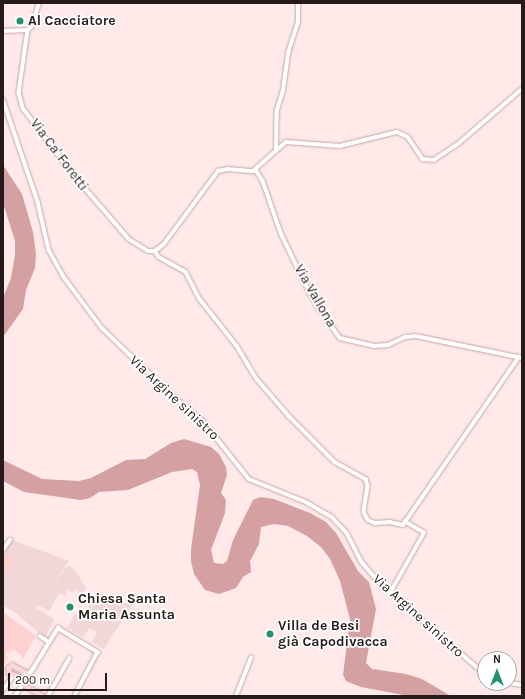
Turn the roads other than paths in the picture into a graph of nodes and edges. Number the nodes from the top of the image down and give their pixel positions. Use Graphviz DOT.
graph roads {
  1 [pos="39,3"];
  2 [pos="298,3"];
  3 [pos="28,30"];
  4 [pos="3,31"];
  5 [pos="522,89"];
  6 [pos="3,99"];
  7 [pos="276,149"];
  8 [pos="256,170"];
  9 [pos="155,251"];
  10 [pos="520,358"];
  11 [pos="405,522"];
  12 [pos="10,540"];
  13 [pos="3,550"];
  14 [pos="390,593"];
  15 [pos="40,636"];
  16 [pos="49,642"];
  17 [pos="251,658"];
  18 [pos="69,659"];
  19 [pos="477,667"];
  20 [pos="6,671"];
  21 [pos="26,674"];
  22 [pos="12,677"];
  23 [pos="22,682"];
  24 [pos="3,690"];
  25 [pos="15,696"];
  26 [pos="43,696"];
  27 [pos="48,696"];
  28 [pos="75,696"];
  29 [pos="236,696"];
  1 -- 3 [label="street"];
  2 -- 7 [label="street"];
  3 -- 4 [label="street"];
  3 -- 9 [label="street, Via Ca' Foretti"];
  5 -- 7 [label="street"];
  6 -- 14 [label="street, Via Argine sinistro"];
  7 -- 8 [label="street"];
  8 -- 9 [label="street"];
  8 -- 10 [label="street, Via Vallona"];
  9 -- 11 [label="street, Via Ca' Foretti"];
  10 -- 11 [label="street"];
  11 -- 14 [label="street"];
  12 -- 13 [label="street"];
  14 -- 19 [label="street, Via Argine sinistro"];
  15 -- 16 [label="street"];
  16 -- 21 [label="street"];
  16 -- 28 [label="street"];
  17 -- 29 [label="street"];
  18 -- 27 [label="street"];
  20 -- 21 [label="main road"];
  20 -- 22 [label="main road"];
  21 -- 23 [label="main road"];
  22 -- 23 [label="main road"];
  22 -- 24 [label="street"];
  23 -- 25 [label="street"];
  23 -- 26 [label="main road"];
}
